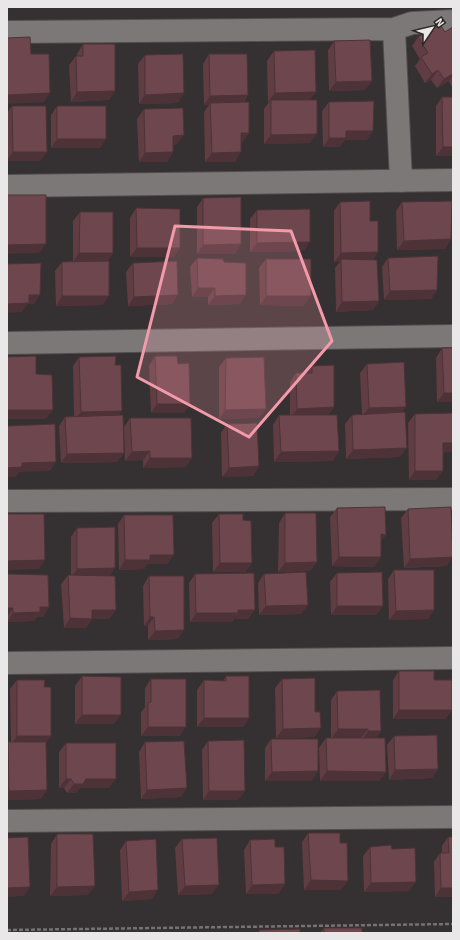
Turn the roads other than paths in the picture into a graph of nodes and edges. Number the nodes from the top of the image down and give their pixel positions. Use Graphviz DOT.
graph roads {
  1 [pos="453,21"];
  2 [pos="394,29"];
  3 [pos="7,32"];
  4 [pos="453,180"];
  5 [pos="401,181"];
  6 [pos="7,186"];
  7 [pos="453,336"];
  8 [pos="7,343"];
  9 [pos="453,500"];
  10 [pos="7,501"];
  11 [pos="453,658"];
  12 [pos="7,663"];
  13 [pos="453,817"];
  14 [pos="7,821"];
  1 -- 2 [label="street"];
  2 -- 3 [label="street"];
  2 -- 5 [label="street"];
  4 -- 5 [label="street"];
  5 -- 6 [label="street"];
  7 -- 8 [label="street"];
  9 -- 10 [label="street"];
  11 -- 12 [label="street"];
  13 -- 14 [label="street"];
}
